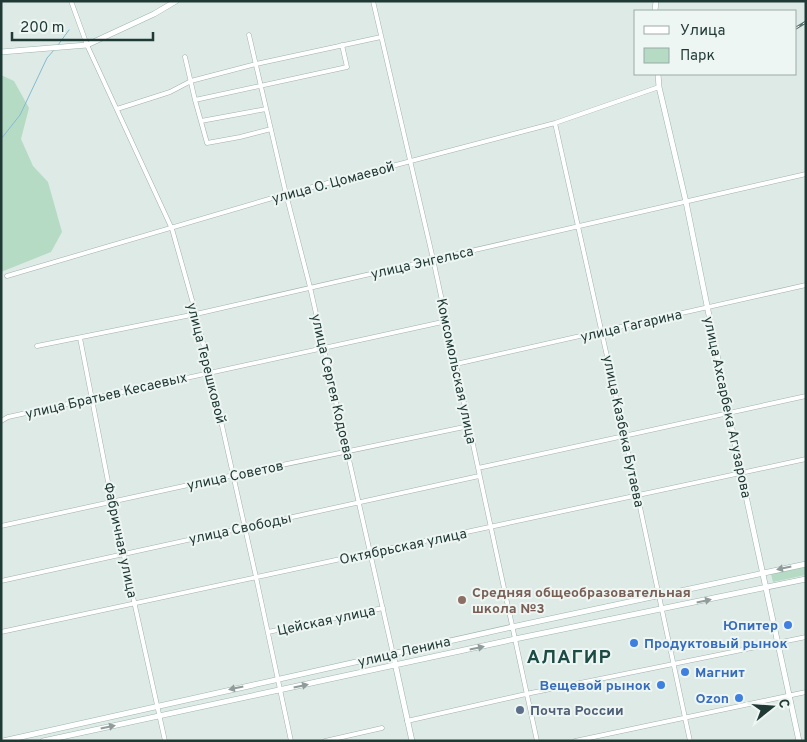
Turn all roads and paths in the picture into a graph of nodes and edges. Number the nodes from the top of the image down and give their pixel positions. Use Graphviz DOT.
graph roads {
  1 [pos="71,1"];
  2 [pos="176,1"];
  3 [pos="374,1"];
  4 [pos="249,35"];
  5 [pos="381,37"];
  6 [pos="88,45"];
  7 [pos="342,45"];
  8 [pos="1,52"];
  9 [pos="186,56"];
  10 [pos="256,64"];
  11 [pos="658,75"];
  12 [pos="191,80"];
  13 [pos="261,85"];
  14 [pos="659,87"];
  15 [pos="195,100"];
  16 [pos="266,109"];
  17 [pos="117,110"];
  18 [pos="201,121"];
  19 [pos="555,122"];
  20 [pos="271,129"];
  21 [pos="411,160"];
  22 [pos="806,174"];
  23 [pos="286,194"];
  24 [pos="686,202"];
  25 [pos="579,226"];
  26 [pos="172,228"];
  27 [pos="433,259"];
  28 [pos="7,276"];
  29 [pos="806,285"];
  30 [pos="310,287"];
  31 [pos="707,307"];
  32 [pos="196,314"];
  33 [pos="447,321"];
  34 [pos="602,331"];
  35 [pos="80,338"];
  36 [pos="38,346"];
  37 [pos="323,349"];
  38 [pos="456,364"];
  39 [pos="210,372"];
  40 [pos="806,396"];
  41 [pos="92,399"];
  42 [pos="729,414"];
  43 [pos="1,421"];
  44 [pos="469,426"];
  45 [pos="625,437"];
  46 [pos="348,451"];
  47 [pos="806,459"];
  48 [pos="478,468"];
  49 [pos="741,473"];
  50 [pos="234,475"];
  51 [pos="479,476"];
  52 [pos="638,495"];
  53 [pos="112,502"];
  54 [pos="359,502"];
  55 [pos="1,526"];
  56 [pos="245,527"];
  57 [pos="490,527"];
  58 [pos="371,552"];
  59 [pos="124,554"];
  60 [pos="806,564"];
  61 [pos="763,572"];
  62 [pos="256,577"];
  63 [pos="806,579"];
  64 [pos="1,581"];
  65 [pos="766,587"];
  66 [pos="658,596"];
  67 [pos="134,603"];
  68 [pos="383,608"];
  69 [pos="661,610"];
  70 [pos="512,627"];
  71 [pos="1,632"];
  72 [pos="268,632"];
  73 [pos="806,637"];
  74 [pos="515,639"];
  75 [pos="779,642"];
  76 [pos="393,654"];
  77 [pos="672,663"];
  78 [pos="396,665"];
  79 [pos="278,679"];
  80 [pos="280,690"];
  81 [pos="806,692"];
  82 [pos="526,694"];
  83 [pos="790,695"];
  84 [pos="158,706"];
  85 [pos="160,716"];
  86 [pos="685,718"];
  87 [pos="407,721"];
  88 [pos="382,728"];
  89 [pos="3,741"];
  90 [pos="43,741"];
  91 [pos="165,741"];
  92 [pos="291,741"];
  93 [pos="325,741"];
  94 [pos="412,741"];
  95 [pos="537,741"];
  96 [pos="576,741"];
  97 [pos="690,741"];
  98 [pos="799,741"];
  1 -- 6 [label="street, улица Терешковой"];
  2 -- 6 [label="street"];
  3 -- 5 [label="street, Комсомольская улица"];
  4 -- 10 [label="street, улица Сергея Кодоева"];
  5 -- 7 [label="street"];
  5 -- 21 [label="street, Комсомольская улица"];
  6 -- 8 [label="street"];
  6 -- 17 [label="street, улица Терешковой"];
  7 -- 10 [label="street"];
  7 -- 13 [label="street"];
  9 -- 12 [label="street"];
  10 -- 12 [label="street"];
  10 -- 13 [label="street, улица Сергея Кодоева"];
  11 -- 14 [label="street, улица Ахсарбека Агузарова"];
  12 -- 15 [label="street"];
  12 -- 17 [label="street"];
  13 -- 15 [label="street"];
  13 -- 16 [label="street, улица Сергея Кодоева"];
  14 -- 19 [label="street, улица О. Цомаевой"];
  14 -- 24 [label="street, улица Ахсарбека Агузарова"];
  15 -- 18 [label="street"];
  16 -- 18 [label="street"];
  16 -- 20 [label="street, улица Сергея Кодоева"];
  17 -- 26 [label="street, улица Терешковой"];
  18 -- 20 [label="street"];
  19 -- 21 [label="street, улица О. Цомаевой"];
  19 -- 25 [label="street, улица Казбека Бутаева"];
  20 -- 23 [label="street, улица Сергея Кодоева"];
  21 -- 23 [label="street, улица О. Цомаевой"];
  21 -- 27 [label="street, Комсомольская улица"];
  22 -- 24 [label="street, улица Энгельса"];
  23 -- 26 [label="street, улица О. Цомаевой"];
  23 -- 30 [label="street, улица Сергея Кодоева"];
  24 -- 25 [label="street, улица Энгельса"];
  24 -- 31 [label="street, улица Ахсарбека Агузарова"];
  25 -- 27 [label="street, улица Энгельса"];
  25 -- 34 [label="street, улица Казбека Бутаева"];
  26 -- 28 [label="street, улица О. Цомаевой"];
  26 -- 32 [label="street, улица Терешковой"];
  27 -- 30 [label="street, улица Энгельса"];
  27 -- 33 [label="street, Комсомольская улица"];
  29 -- 31 [label="street, улица Гагарина"];
  30 -- 32 [label="street, улица Энгельса"];
  30 -- 37 [label="street, улица Сергея Кодоева"];
  31 -- 34 [label="street, улица Гагарина"];
  31 -- 42 [label="street, улица Ахсарбека Агузарова"];
  32 -- 35 [label="street, улица Энгельса"];
  32 -- 39 [label="street, улица Терешковой"];
  33 -- 37 [label="street, улица Братьев Кесаевых"];
  33 -- 38 [label="street, Комсомольская улица"];
  34 -- 38 [label="street, улица Гагарина"];
  34 -- 45 [label="street, улица Казбека Бутаева"];
  35 -- 36 [label="street, улица Энгельса"];
  35 -- 41 [label="street, Фабричная улица"];
  37 -- 39 [label="street, улица Братьев Кесаевых"];
  37 -- 46 [label="street, улица Сергея Кодоева"];
  38 -- 44 [label="street, Комсомольская улица"];
  39 -- 41 [label="street, улица Братьев Кесаевых"];
  39 -- 50 [label="street, улица Терешковой"];
  40 -- 42 [label="street"];
  41 -- 43 [label="street, улица Братьев Кесаевых"];
  41 -- 53 [label="street, Фабричная улица"];
  42 -- 45 [label="street"];
  42 -- 49 [label="street, улица Ахсарбека Агузарова"];
  44 -- 46 [label="street, улица Советов"];
  44 -- 48 [label="street, Комсомольская улица"];
  45 -- 48 [label="street"];
  45 -- 52 [label="street, улица Казбека Бутаева"];
  46 -- 50 [label="street, улица Советов"];
  46 -- 54 [label="street, улица Сергея Кодоева"];
  47 -- 49 [label="street, Октябрьская улица"];
  48 -- 51 [label="street, Комсомольская улица"];
  49 -- 52 [label="street, Октябрьская улица"];
  49 -- 61 [label="street, улица Ахсарбека Агузарова"];
  50 -- 53 [label="street, улица Советов"];
  50 -- 56 [label="street, улица Терешковой"];
  51 -- 54 [label="street, улица Свободы"];
  51 -- 57 [label="street, Комсомольская улица"];
  52 -- 57 [label="street, Октябрьская улица"];
  52 -- 66 [label="street, улица Казбека Бутаева"];
  53 -- 55 [label="street, улица Советов"];
  53 -- 59 [label="street, Фабричная улица"];
  54 -- 56 [label="street, улица Свободы"];
  54 -- 58 [label="street, улица Сергея Кодоева"];
  56 -- 59 [label="street, улица Свободы"];
  56 -- 62 [label="street, улица Терешковой"];
  57 -- 58 [label="street, Октябрьская улица"];
  57 -- 70 [label="street, Комсомольская улица"];
  58 -- 62 [label="street, Октябрьская улица"];
  58 -- 68 [label="street, улица Сергея Кодоева"];
  59 -- 64 [label="street, улица Свободы"];
  59 -- 67 [label="street, Фабричная улица"];
  60 -- 61 [label="street, улица Ленина, one-way"];
  61 -- 65 [label="street, улица Ахсарбека Агузарова"];
  61 -- 66 [label="street, улица Ленина"];
  62 -- 67 [label="street, Октябрьская улица"];
  62 -- 72 [label="street, улица Терешковой"];
  63 -- 65 [label="street, улица Ленина"];
  69 -- 65 [label="street, улица Ленина, one-way"];
  65 -- 75 [label="street, улица Ахсарбека Агузарова"];
  66 -- 69 [label="street, улица Казбека Бутаева"];
  66 -- 70 [label="street, улица Ленина"];
  67 -- 71 [label="street, Октябрьская улица"];
  67 -- 84 [label="street, Фабричная улица"];
  68 -- 72 [label="street, Цейская улица"];
  68 -- 76 [label="street, улица Сергея Кодоева"];
  69 -- 74 [label="street, улица Ленина"];
  69 -- 77 [label="street, улица Казбека Бутаева"];
  70 -- 74 [label="street, Комсомольская улица"];
  70 -- 76 [label="street, улица Ленина"];
  72 -- 79 [label="street, улица Терешковой"];
  73 -- 75 [label="street"];
  78 -- 74 [label="street, улица Ленина, one-way"];
  74 -- 82 [label="street, Комсомольская улица"];
  75 -- 77 [label="street"];
  75 -- 83 [label="street, улица Ахсарбека Агузарова"];
  76 -- 78 [label="street, улица Сергея Кодоева"];
  76 -- 79 [label="street, улица Ленина"];
  77 -- 82 [label="street"];
  77 -- 86 [label="street, улица Казбека Бутаева"];
  80 -- 78 [label="street, улица Ленина, one-way"];
  78 -- 87 [label="street, улица Сергея Кодоева"];
  79 -- 80 [label="street, улица Терешковой"];
  79 -- 84 [label="street, улица Ленина, one-way"];
  80 -- 85 [label="street, улица Ленина"];
  80 -- 92 [label="street, улица Терешковой"];
  81 -- 83 [label="street"];
  82 -- 87 [label="street"];
  82 -- 95 [label="street, Комсомольская улица"];
  83 -- 86 [label="street"];
  83 -- 98 [label="street, улица Ахсарбека Агузарова"];
  84 -- 85 [label="street, Фабричная улица"];
  84 -- 89 [label="street, улица Ленина"];
  90 -- 85 [label="street, улица Ленина, one-way"];
  85 -- 91 [label="street, Фабричная улица"];
  86 -- 96 [label="street"];
  86 -- 97 [label="street, улица Казбека Бутаева"];
  87 -- 94 [label="street, улица Сергея Кодоева"];
  88 -- 93 [label="street"];
}
